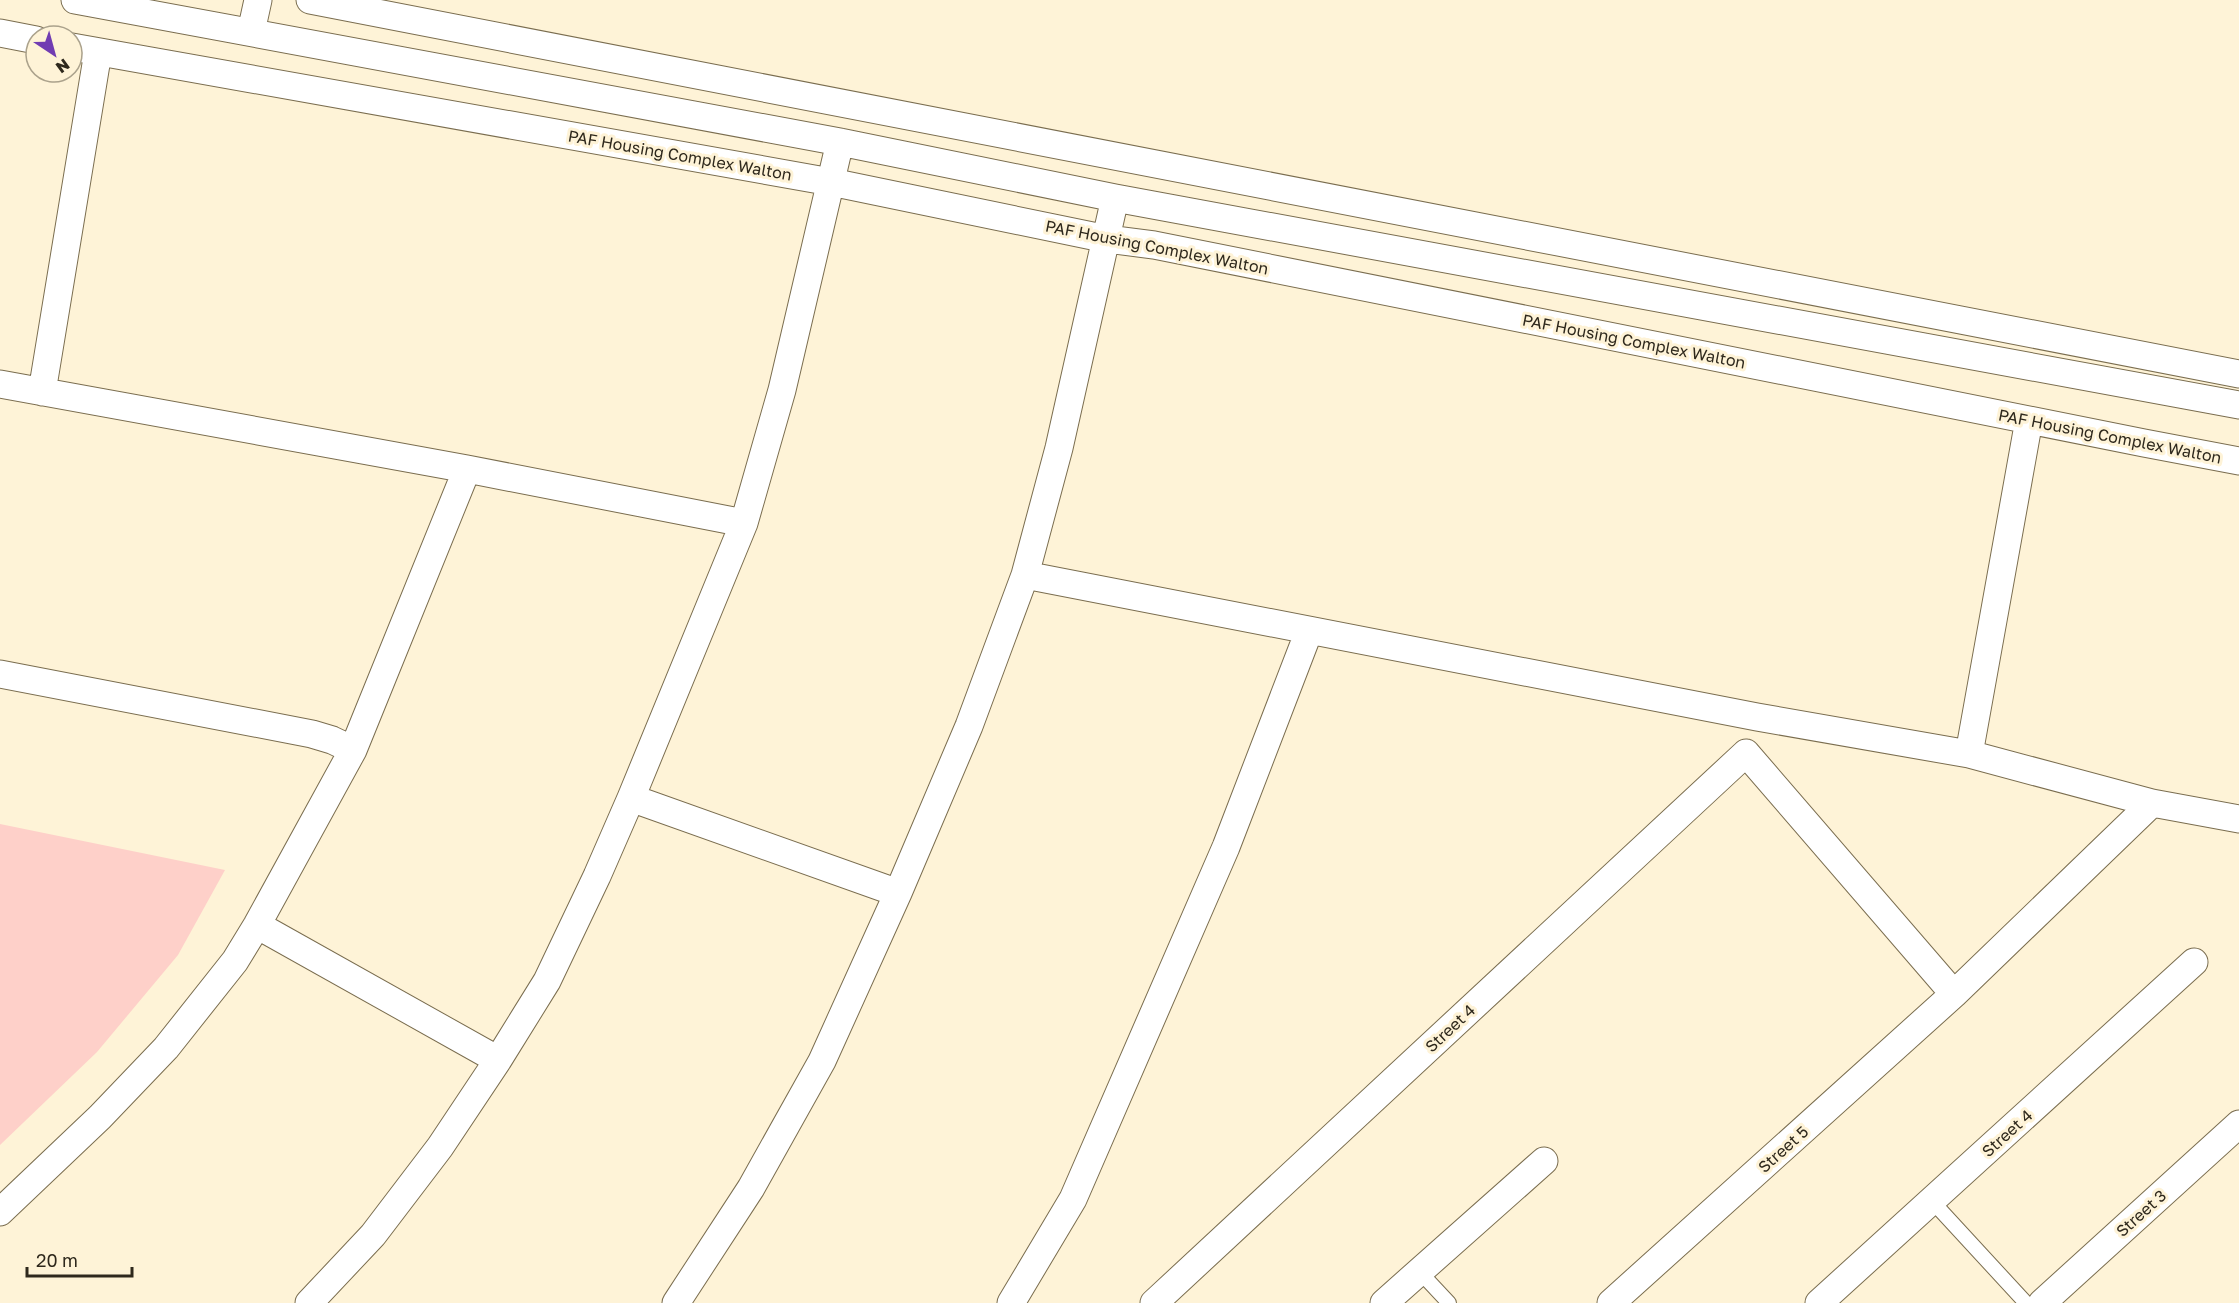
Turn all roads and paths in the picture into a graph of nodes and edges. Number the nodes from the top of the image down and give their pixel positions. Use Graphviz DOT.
graph roads {
  1 [pos="75,0"];
  2 [pos="258,0"];
  3 [pos="310,0"];
  4 [pos="251,32"];
  5 [pos="0,33"];
  6 [pos="24,38"];
  7 [pos="85,50"];
  8 [pos="840,142"];
  9 [pos="1083,150"];
  10 [pos="831,182"];
  11 [pos="1071,190"];
  12 [pos="1116,198"];
  13 [pos="1107,238"];
  14 [pos="2239,374"];
  15 [pos="0,384"];
  16 [pos="42,392"];
  17 [pos="2239,405"];
  18 [pos="2029,420"];
  19 [pos="2239,460"];
  20 [pos="467,470"];
  21 [pos="744,523"];
  22 [pos="1025,575"];
  23 [pos="1309,631"];
  24 [pos="0,674"];
  25 [pos="1757,717"];
  26 [pos="352,750"];
  27 [pos="1746,753"];
  28 [pos="1969,754"];
  29 [pos="632,798"];
  30 [pos="2152,803"];
  31 [pos="2239,819"];
  32 [pos="898,892"];
  33 [pos="257,925"];
  34 [pos="2194,962"];
  35 [pos="1954,994"];
  36 [pos="498,1060"];
  37 [pos="2239,1124"];
  38 [pos="1544,1161"];
  39 [pos="1932,1201"];
  40 [pos="0,1212"];
  41 [pos="1419,1271"];
  42 [pos="309,1303"];
  43 [pos="676,1303"];
  44 [pos="1011,1303"];
  45 [pos="1154,1303"];
  46 [pos="1384,1303"];
  47 [pos="1449,1303"];
  48 [pos="1611,1303"];
  49 [pos="1819,1303"];
  50 [pos="2026,1303"];
  51 [pos="2042,1303"];
  1 -- 4 [label="street"];
  2 -- 4 [label="street"];
  3 -- 9 [label="street"];
  4 -- 8 [label="street"];
  5 -- 6 [label="street"];
  7 -- 10 [label="street, PAF Housing Complex Walton"];
  7 -- 16 [label="street"];
  8 -- 10 [label="street"];
  8 -- 11 [label="street"];
  9 -- 11 [label="street"];
  9 -- 14 [label="street"];
  10 -- 13 [label="street, PAF Housing Complex Walton"];
  10 -- 21 [label="street"];
  11 -- 12 [label="street"];
  12 -- 13 [label="street"];
  12 -- 17 [label="street"];
  13 -- 18 [label="street, PAF Housing Complex Walton"];
  13 -- 22 [label="street"];
  15 -- 16 [label="street"];
  16 -- 20 [label="street"];
  18 -- 19 [label="street, PAF Housing Complex Walton"];
  18 -- 28 [label="street"];
  20 -- 21 [label="street"];
  20 -- 26 [label="street"];
  21 -- 29 [label="street"];
  22 -- 23 [label="street"];
  22 -- 32 [label="street"];
  23 -- 25 [label="street"];
  23 -- 44 [label="street"];
  24 -- 26 [label="street"];
  25 -- 27 [label="street"];
  25 -- 28 [label="street"];
  26 -- 33 [label="street"];
  27 -- 35 [label="street"];
  27 -- 45 [label="street, Street 4"];
  28 -- 30 [label="street"];
  29 -- 32 [label="street"];
  29 -- 36 [label="street"];
  30 -- 31 [label="street"];
  30 -- 35 [label="street, Street 5"];
  32 -- 43 [label="street"];
  33 -- 36 [label="street"];
  33 -- 40 [label="street"];
  34 -- 39 [label="street, Street 4"];
  35 -- 48 [label="street, Street 5"];
  36 -- 42 [label="street"];
  37 -- 51 [label="street, Street 3"];
  38 -- 41 [label="street"];
  39 -- 49 [label="street, Street 4"];
  39 -- 50 [label="lane"];
  41 -- 46 [label="street"];
  41 -- 47 [label="lane"];
}
